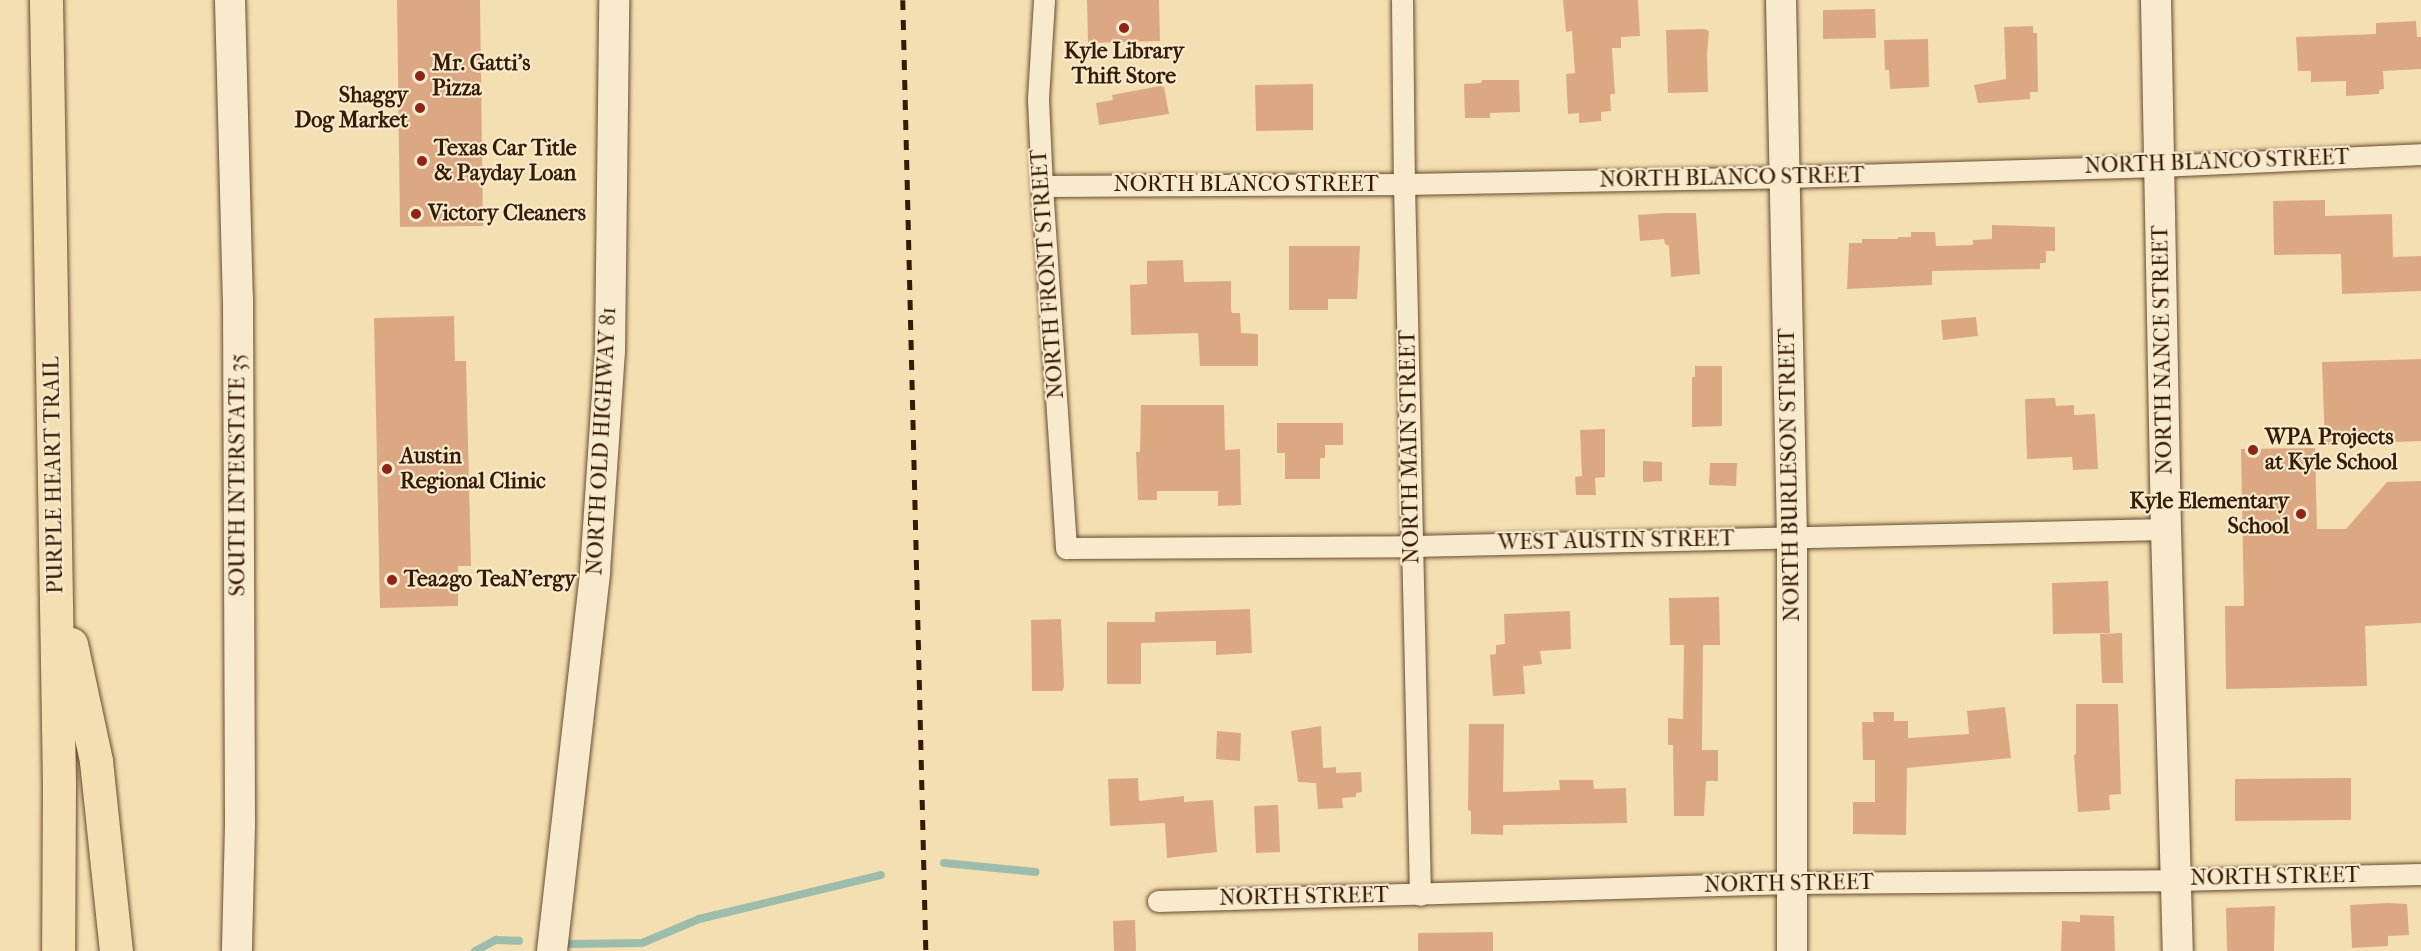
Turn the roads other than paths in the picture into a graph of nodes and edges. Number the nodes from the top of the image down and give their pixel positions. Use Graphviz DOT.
graph roads {
  1 [pos="46,0"];
  2 [pos="230,0"];
  3 [pos="614,0"];
  4 [pos="1044,0"];
  5 [pos="1402,0"];
  6 [pos="1781,0"];
  7 [pos="2156,0"];
  8 [pos="2421,154"];
  9 [pos="2159,166"];
  10 [pos="1786,177"];
  11 [pos="1404,184"];
  12 [pos="1042,186"];
  13 [pos="2166,529"];
  14 [pos="1792,537"];
  15 [pos="1413,546"];
  16 [pos="1066,548"];
  17 [pos="56,571"];
  18 [pos="2421,874"];
  19 [pos="2176,880"];
  20 [pos="1791,883"];
  21 [pos="1420,895"];
  22 [pos="1158,901"];
  23 [pos="58,951"];
  24 [pos="116,951"];
  25 [pos="237,951"];
  26 [pos="552,951"];
  27 [pos="1792,951"];
  28 [pos="2178,951"];
  1 -- 17 [label="highway, PURPLE HEART TRAIL"];
  2 -- 25 [label="street, SOUTH INTERSTATE 35"];
  3 -- 26 [label="street, NORTH OLD HIGHWAY 81"];
  4 -- 12 [label="street, NORTH FRONT STREET"];
  5 -- 11 [label="street, NORTH MAIN STREET"];
  6 -- 10 [label="street, NORTH BURLESON STREET"];
  7 -- 9 [label="street, NORTH NANCE STREET"];
  8 -- 9 [label="street, NORTH BLANCO STREET"];
  9 -- 10 [label="street, NORTH BLANCO STREET"];
  9 -- 13 [label="street, NORTH NANCE STREET"];
  10 -- 11 [label="street, NORTH BLANCO STREET"];
  10 -- 14 [label="street, NORTH BURLESON STREET"];
  11 -- 12 [label="street, NORTH BLANCO STREET"];
  11 -- 15 [label="street, NORTH MAIN STREET"];
  12 -- 16 [label="street, NORTH FRONT STREET"];
  13 -- 14 [label="street, WEST AUSTIN STREET"];
  13 -- 19 [label="street, NORTH NANCE STREET"];
  14 -- 15 [label="street, WEST AUSTIN STREET"];
  14 -- 20 [label="street, NORTH BURLESON STREET"];
  15 -- 16 [label="street, WEST AUSTIN STREET"];
  15 -- 21 [label="street, NORTH MAIN STREET"];
  17 -- 23 [label="highway, PURPLE HEART TRAIL"];
  17 -- 24 [label="highway"];
  18 -- 19 [label="street, NORTH STREET"];
  19 -- 20 [label="street, NORTH STREET"];
  19 -- 28 [label="street, NORTH NANCE STREET"];
  20 -- 21 [label="street, NORTH STREET"];
  20 -- 27 [label="street, NORTH BURLESON STREET"];
  21 -- 22 [label="street, NORTH STREET"];
}
